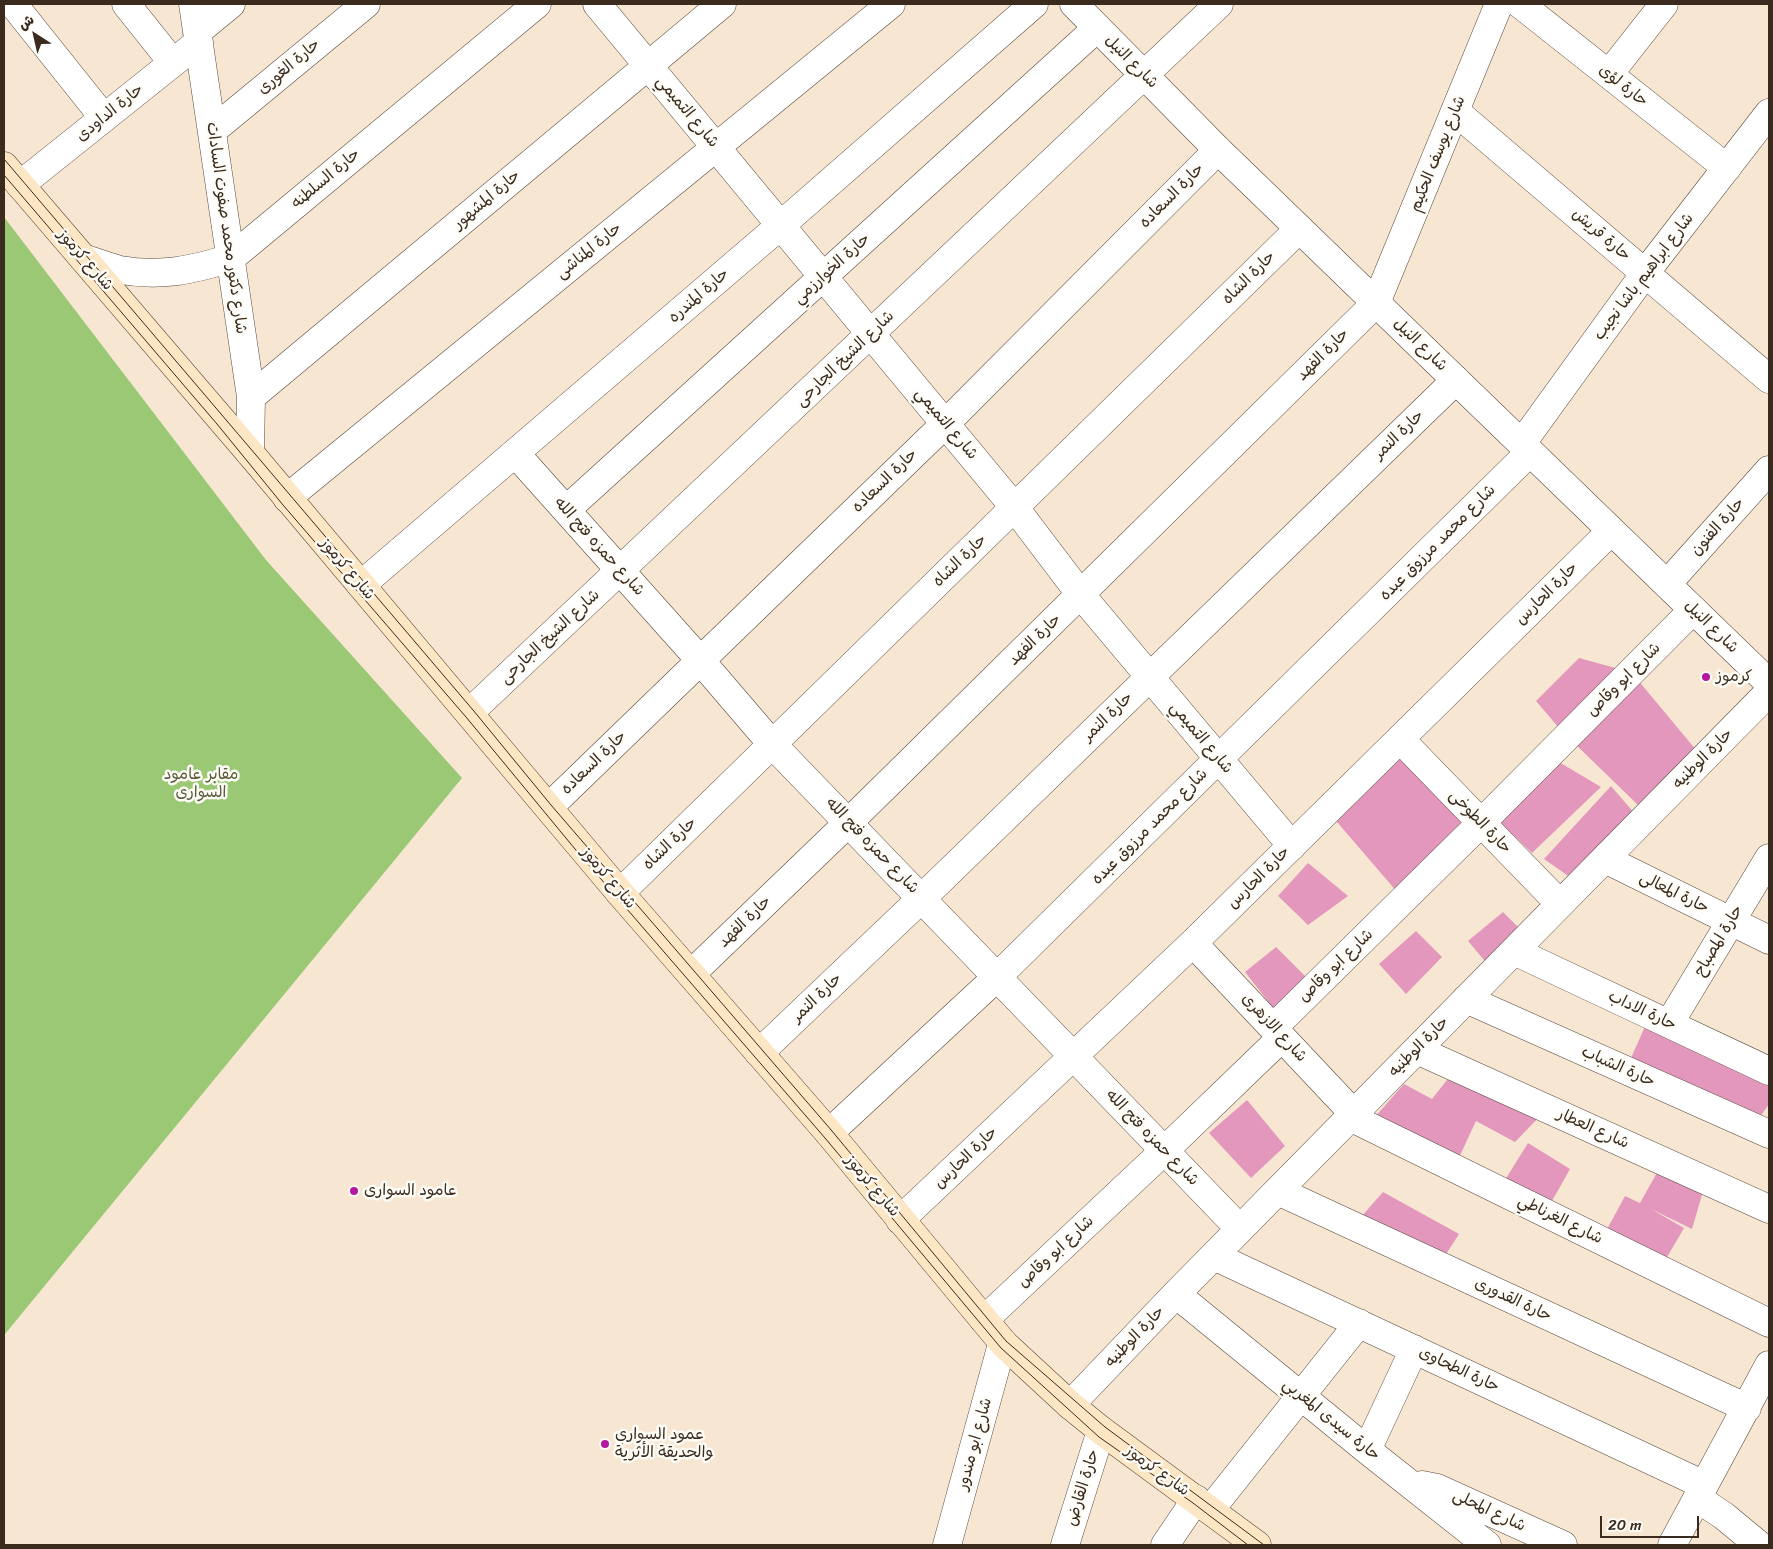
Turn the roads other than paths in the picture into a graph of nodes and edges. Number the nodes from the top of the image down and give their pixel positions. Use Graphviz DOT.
graph roads {
  1 [pos="13,4"];
  2 [pos="126,4"];
  3 [pos="193,4"];
  4 [pos="231,4"];
  5 [pos="366,4"];
  6 [pos="537,4"];
  7 [pos="598,4"];
  8 [pos="722,4"];
  9 [pos="891,4"];
  10 [pos="1034,4"];
  11 [pos="1074,4"];
  12 [pos="1219,4"];
  13 [pos="1503,4"];
  14 [pos="1664,4"];
  15 [pos="1097,28"];
  16 [pos="198,37"];
  17 [pos="173,63"];
  18 [pos="648,66"];
  19 [pos="1144,74"];
  20 [pos="1608,74"];
  21 [pos="1455,111"];
  22 [pos="1768,117"];
  23 [pos="104,118"];
  24 [pos="212,131"];
  25 [pos="716,147"];
  26 [pos="1218,150"];
  27 [pos="1727,168"];
  28 [pos="12,175"];
  29 [pos="781,225"];
  30 [pos="1299,229"];
  31 [pos="83,258"];
  32 [pos="231,258"];
  33 [pos="1645,273"];
  34 [pos="823,277"];
  35 [pos="1376,303"];
  36 [pos="871,334"];
  37 [pos="1769,379"];
  38 [pos="1456,380"];
  39 [pos="251,397"];
  40 [pos="945,424"];
  41 [pos="1526,448"];
  42 [pos="250,453"];
  43 [pos="515,453"];
  44 [pos="1769,470"];
  45 [pos="287,498"];
  46 [pos="1016,508"];
  47 [pos="566,510"];
  48 [pos="1611,530"];
  49 [pos="621,571"];
  50 [pos="1667,584"];
  51 [pos="361,585"];
  52 [pos="1081,595"];
  53 [pos="1694,610"];
  54 [pos="700,660"];
  55 [pos="1150,677"];
  56 [pos="1769,683"];
  57 [pos="1769,692"];
  58 [pos="469,713"];
  59 [pos="1400,739"];
  60 [pos="772,744"];
  61 [pos="1219,759"];
  62 [pos="549,807"];
  63 [pos="848,823"];
  64 [pos="1481,823"];
  65 [pos="1292,846"];
  66 [pos="1769,858"];
  67 [pos="1605,859"];
  68 [pos="620,893"];
  69 [pos="922,898"];
  70 [pos="1560,904"];
  71 [pos="1731,921"];
  72 [pos="1769,940"];
  73 [pos="1193,943"];
  74 [pos="1514,951"];
  75 [pos="691,974"];
  76 [pos="997,977"];
  77 [pos="1466,999"];
  78 [pos="1669,1024"];
  79 [pos="1278,1033"];
  80 [pos="1417,1050"];
  81 [pos="759,1053"];
  82 [pos="1073,1056"];
  83 [pos="1769,1071"];
  84 [pos="1352,1115"];
  85 [pos="829,1134"];
  86 [pos="1769,1134"];
  87 [pos="1164,1151"];
  88 [pos="1278,1191"];
  89 [pos="1769,1209"];
  90 [pos="900,1220"];
  91 [pos="1240,1229"];
  92 [pos="1214,1256"];
  93 [pos="1176,1294"];
  94 [pos="984,1320"];
  95 [pos="1769,1323"];
  96 [pos="1359,1324"];
  97 [pos="1004,1344"];
  98 [pos="1414,1349"];
  99 [pos="1769,1365"];
  100 [pos="1301,1396"];
  101 [pos="1070,1405"];
  102 [pos="1747,1408"];
  103 [pos="1102,1431"];
  104 [pos="1367,1450"];
  105 [pos="1414,1487"];
  106 [pos="1700,1492"];
  107 [pos="1203,1505"];
  108 [pos="947,1545"];
  109 [pos="1066,1545"];
  110 [pos="1165,1545"];
  111 [pos="1257,1545"];
  112 [pos="1487,1545"];
  113 [pos="1563,1545"];
  114 [pos="1672,1545"];
  115 [pos="1760,1545"];
  1 -- 23 [label="street"];
  2 -- 17 [label="street"];
  3 -- 16 [label="street, شارع دكتور محمد صفوت السادات"];
  4 -- 16 [label="street, حارة الداودى"];
  5 -- 24 [label="street, حارة الغورى"];
  6 -- 32 [label="street, حارة السلطنه"];
  7 -- 18 [label="street, شارع التميمي"];
  8 -- 18 [label="street, حارة المشهور"];
  9 -- 25 [label="street, حارة المناشى"];
  10 -- 29 [label="street, حارة المندره"];
  11 -- 15 [label="street, شارع النيل"];
  12 -- 19 [label="street, شارع الشيخ الجارحى"];
  13 -- 20 [label="street, حارة لؤى"];
  13 -- 21 [label="street, شارع يوسف الحكيم"];
  14 -- 20 [label="street"];
  15 -- 19 [label="street, شارع النيل"];
  15 -- 34 [label="street, حارة الخوارزمي"];
  16 -- 17 [label="street, حارة الداودى"];
  16 -- 24 [label="street, شارع دكتور محمد صفوت السادات"];
  17 -- 23 [label="street, حارة الداودى"];
  18 -- 25 [label="street, شارع التميمي"];
  18 -- 39 [label="street, حارة المشهور"];
  19 -- 26 [label="street, شارع النيل"];
  19 -- 36 [label="street, شارع الشيخ الجارحى"];
  20 -- 27 [label="street, حارة لؤى"];
  21 -- 33 [label="street, حارة قريش"];
  21 -- 35 [label="street, شارع يوسف الحكيم"];
  22 -- 27 [label="street, شارع ابراهيم باشا نجيب"];
  23 -- 28 [label="street, حارة الداودى"];
  24 -- 32 [label="street, شارع دكتور محمد صفوت السادات"];
  25 -- 29 [label="street, شارع التميمي"];
  25 -- 45 [label="street, حارة المناشى"];
  26 -- 30 [label="street, شارع النيل"];
  26 -- 40 [label="street, حارة السعاده"];
  27 -- 33 [label="street, شارع ابراهيم باشا نجيب"];
  28 -- 31 [label="main road, شارع كرموز"];
  29 -- 34 [label="street, شارع التميمي"];
  29 -- 43 [label="street, حارة المندره"];
  30 -- 35 [label="street, شارع النيل"];
  30 -- 46 [label="street, حارة الشاه"];
  31 -- 32 [label="street, حارة السلطنه"];
  31 -- 42 [label="main road, شارع كرموز"];
  32 -- 39 [label="street, شارع دكتور محمد صفوت السادات"];
  33 -- 37 [label="street, حارة قريش"];
  33 -- 41 [label="street, شارع ابراهيم باشا نجيب"];
  34 -- 36 [label="street, شارع التميمي"];
  34 -- 47 [label="street, حارة الخوارزمي"];
  35 -- 38 [label="street, شارع النيل"];
  35 -- 52 [label="street, حارة الفهد"];
  36 -- 40 [label="street, شارع التميمي"];
  36 -- 49 [label="street, شارع الشيخ الجارحى"];
  38 -- 41 [label="street, شارع النيل"];
  38 -- 55 [label="street, حارة النمر"];
  39 -- 42 [label="street, شارع دكتور محمد صفوت السادات"];
  40 -- 46 [label="street, شارع التميمي"];
  40 -- 54 [label="street, حارة السعاده"];
  41 -- 48 [label="street, شارع النيل"];
  41 -- 61 [label="street, شارع محمد مرزوق عبده"];
  42 -- 45 [label="main road, شارع كرموز"];
  43 -- 47 [label="street, شارع حمزه فتح الله"];
  43 -- 51 [label="street, حارة المندره"];
  44 -- 50 [label="street, حارة الفنون"];
  45 -- 51 [label="main road, شارع كرموز"];
  46 -- 52 [label="street, شارع التميمي"];
  46 -- 60 [label="street, حارة الشاه"];
  47 -- 49 [label="street, شارع حمزه فتح الله"];
  48 -- 50 [label="street, شارع النيل"];
  48 -- 59 [label="street, حارة الحارس"];
  49 -- 54 [label="street, شارع حمزه فتح الله"];
  49 -- 58 [label="street, شارع الشيخ الجارحى"];
  50 -- 53 [label="street, شارع النيل"];
  51 -- 58 [label="main road, شارع كرموز"];
  52 -- 55 [label="street, شارع التميمي"];
  52 -- 63 [label="street, حارة الفهد"];
  53 -- 56 [label="street, شارع النيل"];
  53 -- 64 [label="street, شارع ابو وقاص"];
  54 -- 60 [label="street, شارع حمزه فتح الله"];
  54 -- 62 [label="street, حارة السعاده"];
  55 -- 61 [label="street, شارع التميمي"];
  55 -- 69 [label="street, حارة النمر"];
  57 -- 67 [label="street, حارة الوطنيه"];
  58 -- 62 [label="main road, شارع كرموز"];
  59 -- 64 [label="street, حارة الطوخى"];
  59 -- 65 [label="street, حارة الحارس"];
  60 -- 63 [label="street, شارع حمزه فتح الله"];
  60 -- 68 [label="street, حارة الشاه"];
  61 -- 65 [label="street, شارع التميمي"];
  61 -- 76 [label="street, شارع محمد مرزوق عبده"];
  62 -- 68 [label="main road, شارع كرموز"];
  63 -- 69 [label="street, شارع حمزه فتح الله"];
  63 -- 75 [label="street, حارة الفهد"];
  64 -- 70 [label="street, حارة الطوخى"];
  64 -- 79 [label="street, شارع ابو وقاص"];
  65 -- 73 [label="street, حارة الحارس"];
  66 -- 71 [label="street, حارة المصباح"];
  67 -- 70 [label="street, حارة الوطنيه"];
  67 -- 71 [label="street, حارة المعالى"];
  68 -- 75 [label="main road, شارع كرموز"];
  69 -- 76 [label="street, شارع حمزه فتح الله"];
  69 -- 81 [label="street, حارة النمر"];
  70 -- 74 [label="street, حارة الوطنيه"];
  71 -- 72 [label="street, حارة المعالى"];
  71 -- 78 [label="street, حارة المصباح"];
  73 -- 79 [label="street, شارع الازهرى"];
  73 -- 82 [label="street, حارة الحارس"];
  74 -- 77 [label="street, حارة الوطنيه"];
  74 -- 78 [label="street, حارة الاداب"];
  75 -- 81 [label="main road, شارع كرموز"];
  76 -- 82 [label="street, شارع حمزه فتح الله"];
  76 -- 85 [label="street, شارع محمد مرزوق عبده"];
  77 -- 80 [label="street, حارة الوطنيه"];
  77 -- 86 [label="street, حارة الشباب"];
  78 -- 83 [label="street, حارة الاداب"];
  79 -- 84 [label="street, شارع الازهرى"];
  79 -- 87 [label="street, شارع ابو وقاص"];
  80 -- 84 [label="street, حارة الوطنيه"];
  80 -- 89 [label="street, شارع العطار"];
  81 -- 85 [label="main road, شارع كرموز"];
  82 -- 87 [label="street, شارع حمزه فتح الله"];
  82 -- 90 [label="street, حارة الحارس"];
  84 -- 88 [label="street, حارة الوطنيه"];
  84 -- 95 [label="street, شارع الغرناطي"];
  85 -- 90 [label="main road, شارع كرموز"];
  87 -- 91 [label="street, شارع حمزه فتح الله"];
  87 -- 94 [label="street, شارع ابو وقاص"];
  88 -- 91 [label="street, حارة الوطنيه"];
  88 -- 102 [label="street, حارة القدورى"];
  90 -- 94 [label="main road, شارع كرموز"];
  91 -- 92 [label="street, حارة الوطنيه"];
  92 -- 93 [label="street, حارة الوطنيه"];
  92 -- 96 [label="street, حارة الطحاوى"];
  93 -- 100 [label="street, حارة سيدى المغربي"];
  93 -- 101 [label="street, حارة الوطنيه"];
  94 -- 97 [label="main road, شارع كرموز"];
  96 -- 98 [label="street, حارة الطحاوى"];
  96 -- 100 [label="street"];
  97 -- 101 [label="main road, شارع كرموز"];
  97 -- 108 [label="street, شارع ابو مندور"];
  98 -- 104 [label="street"];
  98 -- 106 [label="street, حارة الطحاوى"];
  99 -- 102 [label="street"];
  100 -- 104 [label="street, حارة سيدى المغربي"];
  100 -- 107 [label="street"];
  101 -- 103 [label="main road, شارع كرموز"];
  102 -- 106 [label="street"];
  103 -- 107 [label="main road, شارع كرموز"];
  103 -- 109 [label="street, حارة القارض"];
  104 -- 105 [label="street, حارة سيدى المغربي"];
  105 -- 112 [label="street, حارة سيدى المغربي"];
  105 -- 113 [label="street, شارع المحلى"];
  106 -- 114 [label="street"];
  106 -- 115 [label="street, حارة الطحاوى"];
  107 -- 110 [label="street"];
  107 -- 111 [label="main road, شارع كرموز"];
}
